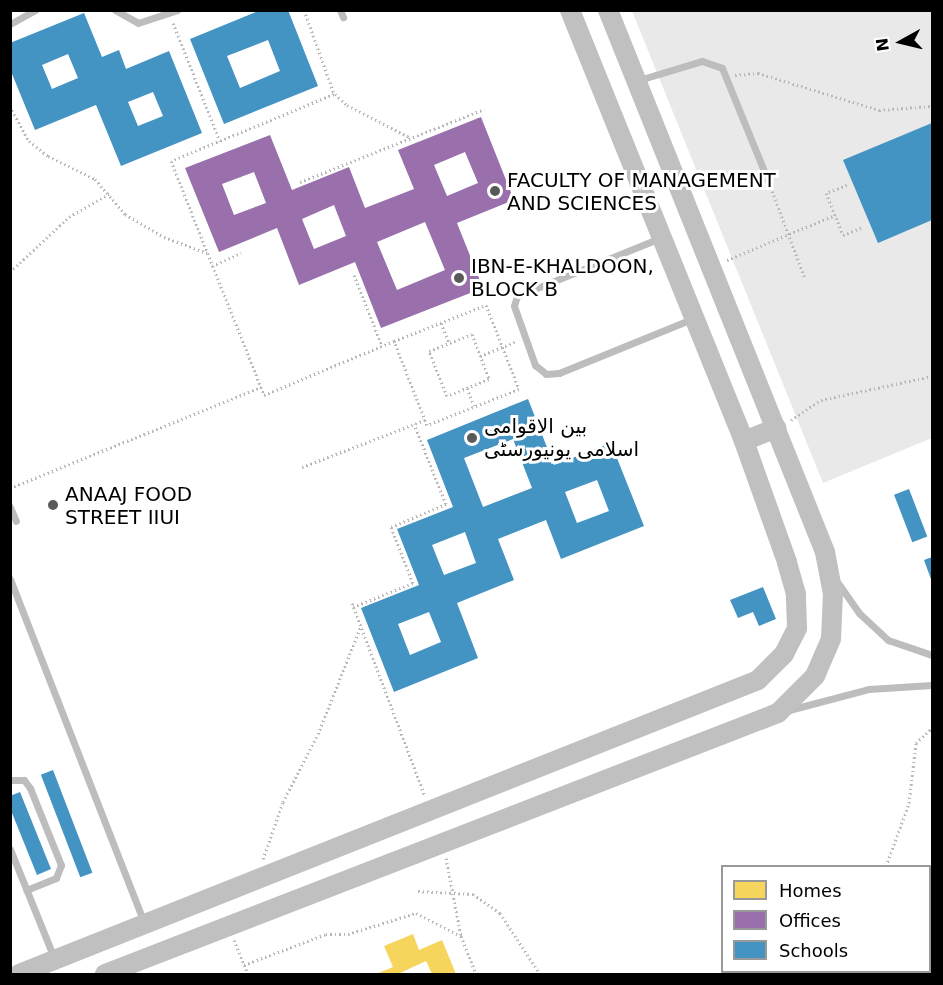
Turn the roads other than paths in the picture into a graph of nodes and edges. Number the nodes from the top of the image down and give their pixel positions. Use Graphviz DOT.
graph roads {
  1 [pos="35,10"];
  2 [pos="115,10"];
  3 [pos="177,10"];
  4 [pos="570,10"];
  5 [pos="608,10"];
  6 [pos="10,24"];
  7 [pos="637,81"];
  8 [pos="768,181"];
  9 [pos="661,237"];
  10 [pos="695,318"];
  11 [pos="777,428"];
  12 [pos="744,441"];
  13 [pos="10,507"];
  14 [pos="16,521"];
  15 [pos="831,574"];
  16 [pos="10,579"];
  17 [pos="933,655"];
  18 [pos="933,686"];
  19 [pos="778,713"];
  20 [pos="10,780"];
  21 [pos="10,849"];
  22 [pos="26,890"];
  23 [pos="216,893"];
  24 [pos="144,923"];
  25 [pos="228,925"];
  26 [pos="55,960"];
  27 [pos="19,975"];
  28 [pos="105,975"];
  1 -- 6 [label="lane"];
  2 -- 3 [label="lane"];
  4 -- 9 [label="street"];
  5 -- 7 [label="street"];
  7 -- 8 [label="lane"];
  7 -- 11 [label="street"];
  9 -- 10 [label="street"];
  9 -- 10 [label="lane"];
  10 -- 12 [label="street"];
  11 -- 12 [label="street"];
  11 -- 15 [label="street"];
  12 -- 23 [label="street"];
  13 -- 14 [label="lane"];
  15 -- 17 [label="lane"];
  15 -- 19 [label="street"];
  16 -- 24 [label="lane"];
  18 -- 19 [label="lane"];
  19 -- 25 [label="street"];
  20 -- 22 [label="lane"];
  21 -- 22 [label="lane"];
  22 -- 26 [label="lane"];
  23 -- 24 [label="street"];
  23 -- 25 [label="street"];
  24 -- 26 [label="street"];
  25 -- 28 [label="street"];
  26 -- 27 [label="street"];
}
